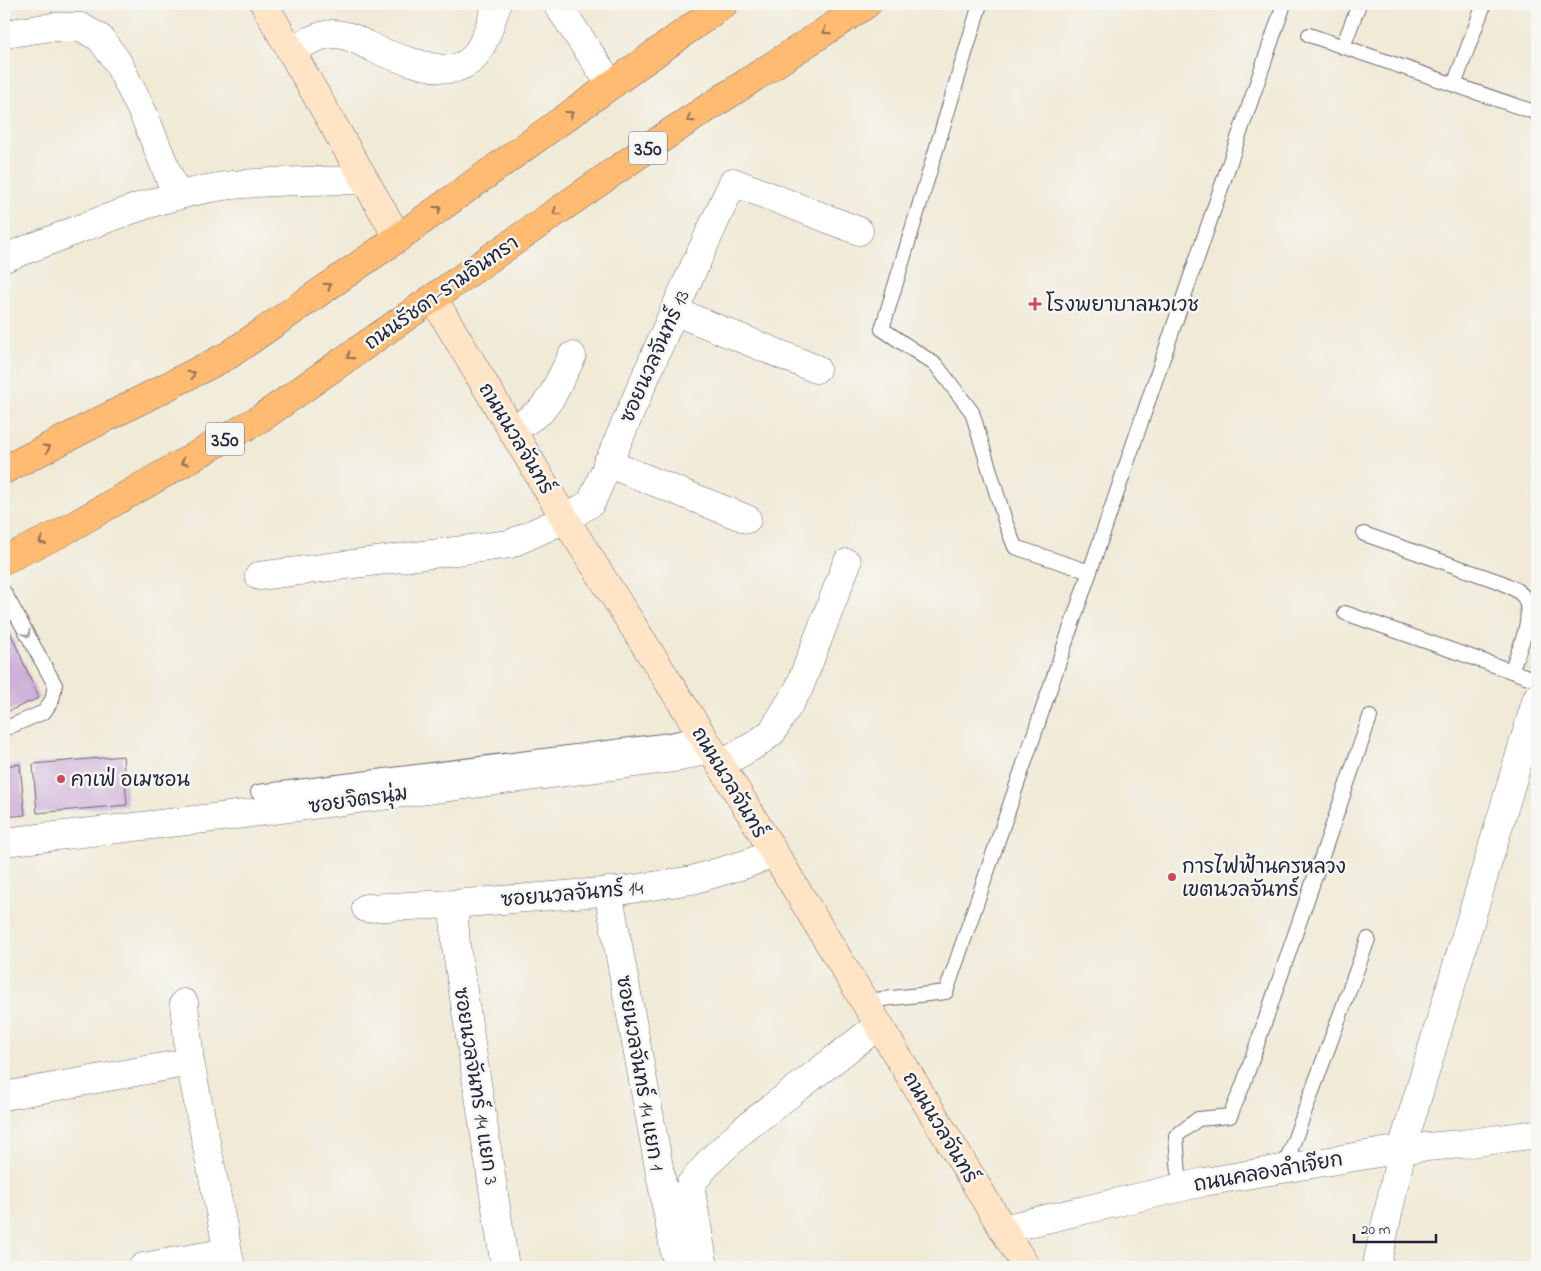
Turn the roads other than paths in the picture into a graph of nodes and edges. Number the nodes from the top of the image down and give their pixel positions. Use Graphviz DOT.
graph roads {
  1 [pos="264,4"];
  2 [pos="497,4"];
  3 [pos="558,4"];
  4 [pos="724,4"];
  5 [pos="867,4"];
  6 [pos="980,4"];
  7 [pos="1284,4"];
  8 [pos="1358,4"];
  9 [pos="1484,4"];
  10 [pos="4,34"];
  11 [pos="1309,35"];
  12 [pos="1343,47"];
  13 [pos="290,50"];
  14 [pos="611,85"];
  15 [pos="1454,85"];
  16 [pos="1537,113"];
  17 [pos="365,180"];
  18 [pos="177,196"];
  19 [pos="859,231"];
  20 [pos="398,238"];
  21 [pos="4,258"];
  22 [pos="433,298"];
  23 [pos="674,311"];
  24 [pos="572,356"];
  25 [pos="816,369"];
  26 [pos="512,431"];
  27 [pos="607,463"];
  28 [pos="4,470"];
  29 [pos="565,519"];
  30 [pos="747,519"];
  31 [pos="1364,534"];
  32 [pos="4,560"];
  33 [pos="847,563"];
  34 [pos="1090,572"];
  35 [pos="259,576"];
  36 [pos="4,592"];
  37 [pos="1345,613"];
  38 [pos="1510,671"];
  39 [pos="1537,680"];
  40 [pos="1537,698"];
  41 [pos="1370,717"];
  42 [pos="4,729"];
  43 [pos="710,749"];
  44 [pos="258,792"];
  45 [pos="4,842"];
  46 [pos="774,853"];
  47 [pos="608,891"];
  48 [pos="453,904"];
  49 [pos="366,908"];
  50 [pos="1368,939"];
  51 [pos="865,1001"];
  52 [pos="184,1003"];
  53 [pos="879,1025"];
  54 [pos="190,1062"];
  55 [pos="4,1096"];
  56 [pos="1537,1134"];
  57 [pos="1402,1149"];
  58 [pos="1284,1168"];
  59 [pos="1180,1187"];
  60 [pos="1003,1229"];
  61 [pos="674,1254"];
  62 [pos="229,1259"];
  63 [pos="1377,1264"];
  64 [pos="143,1267"];
  65 [pos="505,1267"];
  66 [pos="704,1267"];
  67 [pos="1026,1267"];
  1 -- 13 [label="main road"];
  2 -- 13 [label="street"];
  3 -- 14 [label="street"];
  4 -- 14 [label="main road"];
  5 -- 22 [label="main road, ถนนรัชดา-รามอินทรา / 350, one-way"];
  6 -- 34 [label="lane"];
  7 -- 34 [label="lane"];
  8 -- 12 [label="lane"];
  9 -- 15 [label="lane"];
  10 -- 18 [label="street"];
  11 -- 12 [label="lane"];
  12 -- 15 [label="lane"];
  13 -- 17 [label="main road"];
  20 -- 14 [label="main road, one-way"];
  15 -- 16 [label="lane"];
  17 -- 18 [label="street"];
  17 -- 20 [label="main road"];
  18 -- 21 [label="street"];
  19 -- 23 [label="street, ซอยนวลจันทร์ 13"];
  28 -- 20 [label="main road, one-way"];
  22 -- 26 [label="main road, ถนนนวลจันทร์"];
  22 -- 32 [label="main road, ถนนรัชดา-รามอินทรา / 350, one-way"];
  23 -- 25 [label="street"];
  23 -- 27 [label="street, ซอยนวลจันทร์ 13"];
  24 -- 26 [label="street"];
  26 -- 29 [label="main road, ถนนนวลจันทร์"];
  27 -- 29 [label="street, ซอยนวลจันทร์ 13"];
  27 -- 30 [label="street"];
  29 -- 35 [label="street, ซอยนวลจันทร์ 13"];
  29 -- 43 [label="main road, ถนนนวลจันทร์"];
  31 -- 38 [label="lane"];
  33 -- 43 [label="street, ซอยจิตรนุ่ม"];
  34 -- 51 [label="lane"];
  36 -- 42 [label="lane, one-way"];
  37 -- 38 [label="lane"];
  38 -- 39 [label="lane"];
  40 -- 57 [label="street"];
  41 -- 59 [label="lane"];
  43 -- 44 [label="lane"];
  43 -- 45 [label="street, ซอยจิตรนุ่ม"];
  43 -- 46 [label="main road, ถนนนวลจันทร์"];
  46 -- 47 [label="street, ซอยนวลจันทร์ 14"];
  46 -- 51 [label="main road, ถนนนวลจันทร์"];
  47 -- 48 [label="street, ซอยนวลจันทร์ 14"];
  47 -- 61 [label="street, ซอยนวลจันทร์ 14 แยก 1"];
  48 -- 49 [label="street, ซอยนวลจันทร์ 14"];
  48 -- 65 [label="street, ซอยนวลจันทร์ 14 แยก 3"];
  50 -- 58 [label="lane"];
  51 -- 53 [label="main road, ถนนนวลจันทร์"];
  52 -- 54 [label="street"];
  53 -- 60 [label="main road, ถนนนวลจันทร์"];
  53 -- 66 [label="street"];
  54 -- 55 [label="street"];
  54 -- 62 [label="street"];
  56 -- 57 [label="street, ถนนคลองลำเจียก"];
  57 -- 58 [label="street, ถนนคลองลำเจียก"];
  57 -- 63 [label="street"];
  58 -- 59 [label="street, ถนนคลองลำเจียก"];
  59 -- 60 [label="street, ถนนคลองลำเจียก"];
  60 -- 67 [label="main road, ถนนนวลจันทร์"];
  62 -- 64 [label="street"];
}
